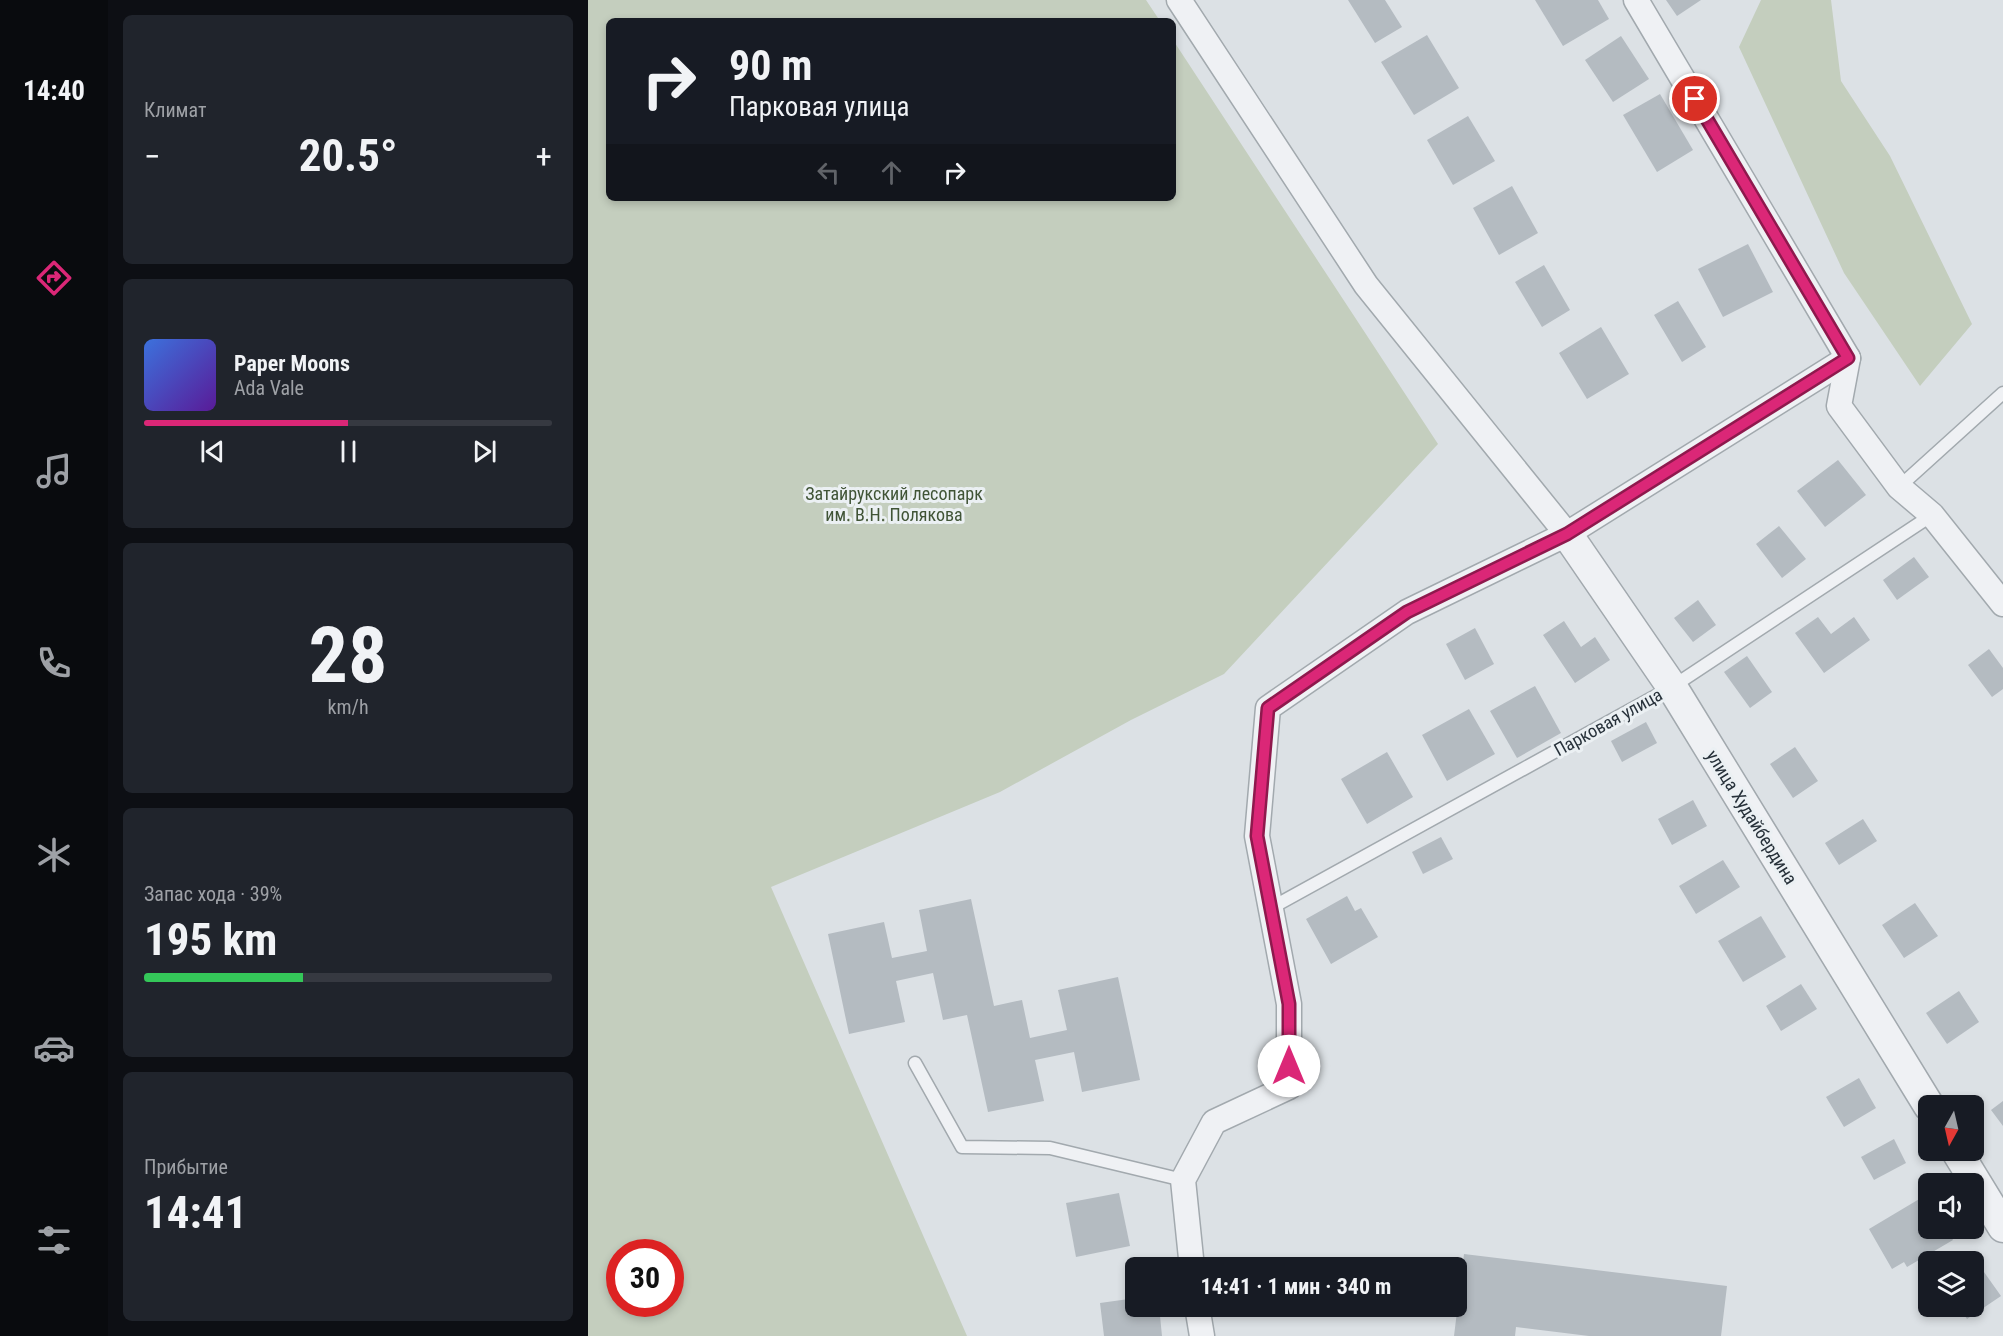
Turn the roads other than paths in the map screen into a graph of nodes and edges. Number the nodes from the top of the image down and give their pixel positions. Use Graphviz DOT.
graph roads {
  1 [pos="1179,0"];
  2 [pos="1636,0"];
  3 [pos="1848,358"];
  4 [pos="2003,393"];
  5 [pos="1899,487"];
  6 [pos="1932,515"];
  7 [pos="1567,534"];
  8 [pos="2003,604"];
  9 [pos="1672,687"];
  10 [pos="1271,908"];
  11 [pos="915,1063"];
  12 [pos="1922,1095"];
  13 [pos="1963,1161"];
  14 [pos="1183,1180"];
  15 [pos="2003,1227"];
  16 [pos="1191,1257"];
  17 [pos="1199,1317"];
  18 [pos="1202,1336"];
  1 -- 7 [label="street"];
  2 -- 3 [label="street"];
  3 -- 5 [label="street"];
  3 -- 7 [label="street"];
  4 -- 5 [label="lane"];
  5 -- 6 [label="street"];
  6 -- 8 [label="street"];
  6 -- 9 [label="lane, Парковая улица"];
  7 -- 9 [label="street, улица Худайбердина"];
  7 -- 10 [label="street"];
  9 -- 10 [label="lane, Парковая улица"];
  9 -- 12 [label="street, улица Худайбердина"];
  10 -- 14 [label="street"];
  11 -- 14 [label="lane"];
  13 -- 15 [label="street"];
  14 -- 16 [label="street"];
  17 -- 18 [label="street"];
}
